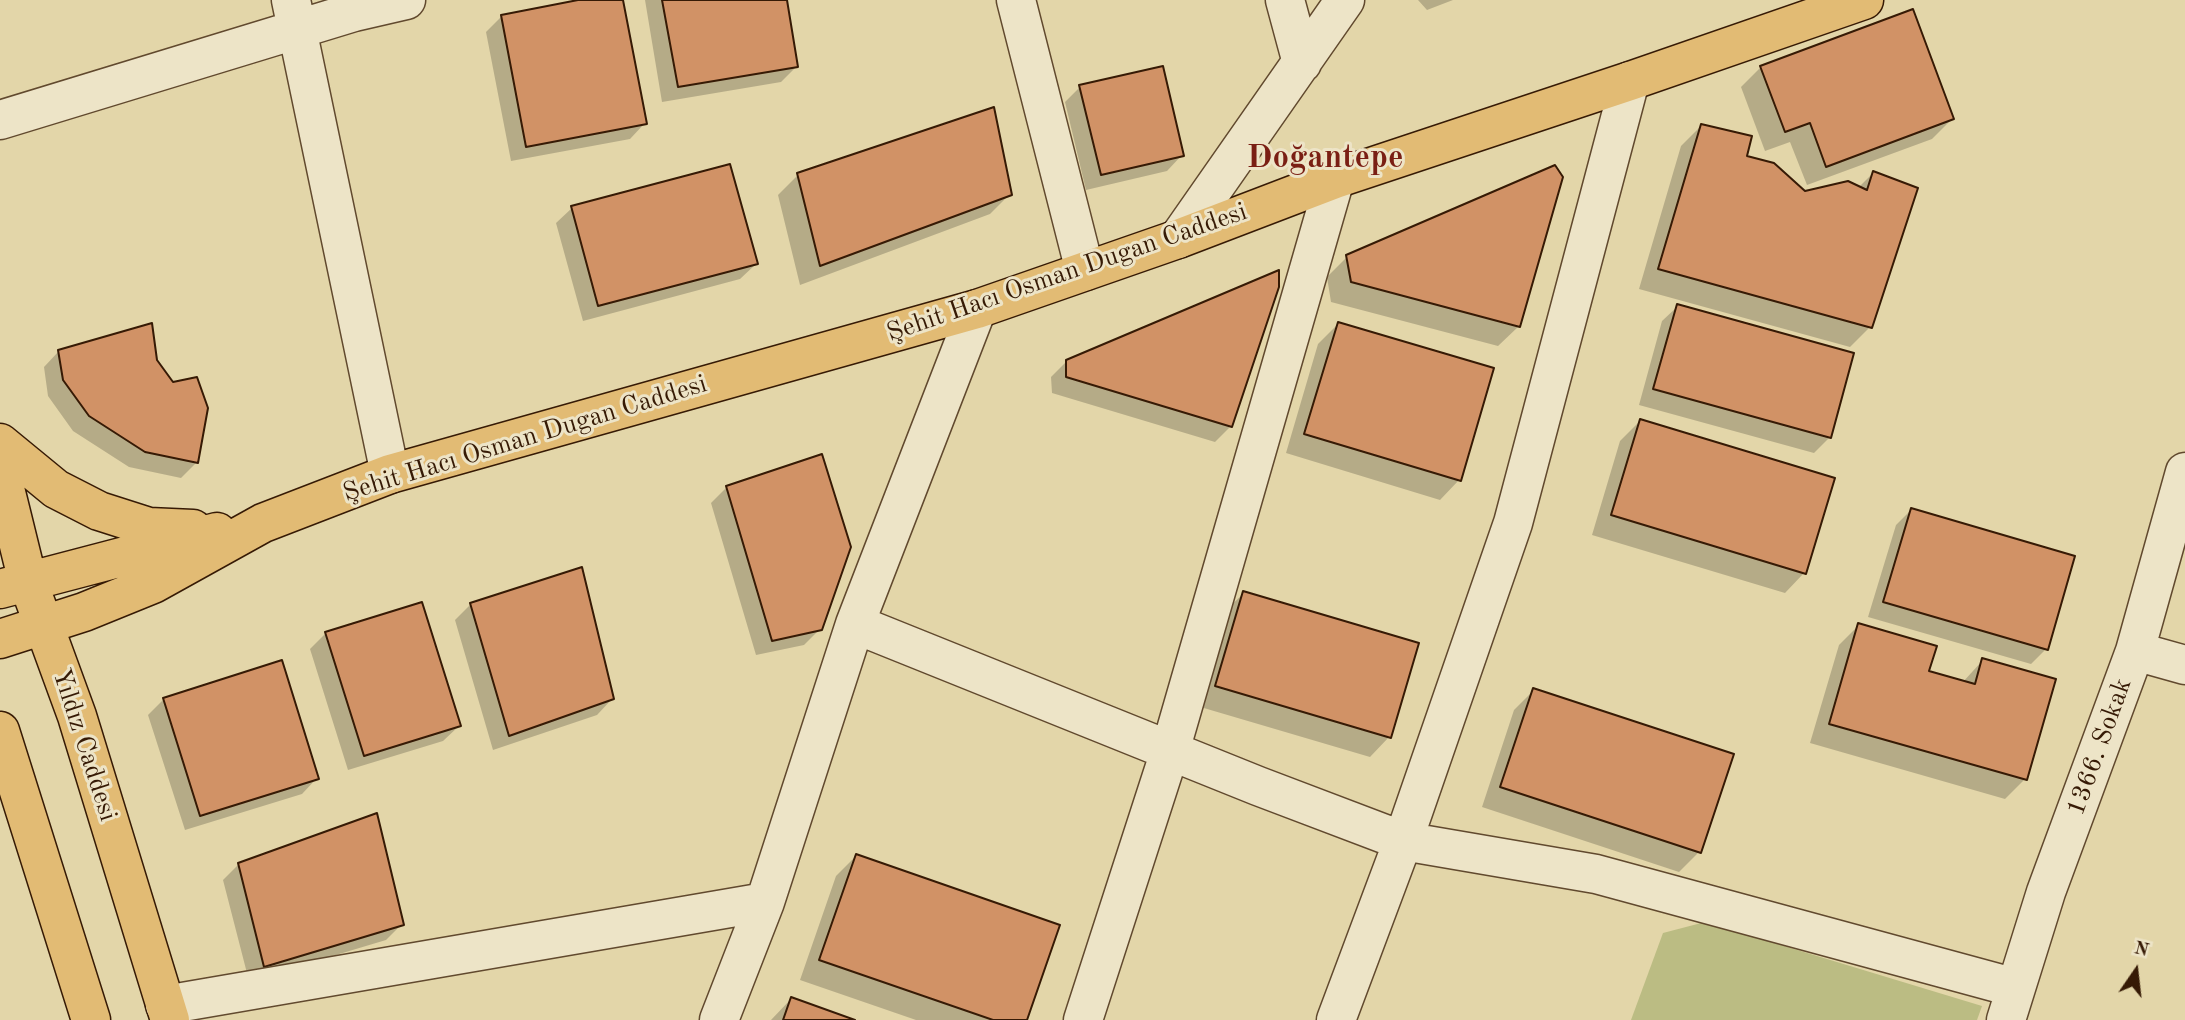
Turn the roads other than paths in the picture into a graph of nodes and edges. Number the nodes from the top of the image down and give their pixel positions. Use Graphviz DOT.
graph roads {
  1 [pos="406,0"];
  2 [pos="1016,0"];
  3 [pos="1284,0"];
  4 [pos="1345,0"];
  5 [pos="1864,0"];
  6 [pos="294,15"];
  7 [pos="1301,63"];
  8 [pos="1630,81"];
  9 [pos="0,120"];
  10 [pos="1335,179"];
  11 [pos="1178,239"];
  12 [pos="1085,271"];
  13 [pos="977,309"];
  14 [pos="0,443"];
  15 [pos="0,468"];
  16 [pos="2185,472"];
  17 [pos="390,474"];
  18 [pos="264,523"];
  19 [pos="223,531"];
  20 [pos="14,585"];
  21 [pos="855,624"];
  22 [pos="43,625"];
  23 [pos="0,639"];
  24 [pos="2135,651"];
  25 [pos="2185,665"];
  26 [pos="0,731"];
  27 [pos="1170,751"];
  28 [pos="1403,841"];
  29 [pos="765,902"];
  30 [pos="2011,1004"];
  31 [pos="168,1012"];
  32 [pos="91,1020"];
  33 [pos="719,1020"];
  34 [pos="1083,1020"];
  35 [pos="1336,1020"];
  1 -- 6 [label="street"];
  2 -- 12 [label="street"];
  3 -- 7 [label="street"];
  4 -- 7 [label="street"];
  5 -- 8 [label="main road, Şehit Hacı Osman Dugan Caddesi"];
  6 -- 9 [label="street"];
  6 -- 17 [label="street"];
  7 -- 11 [label="street"];
  8 -- 10 [label="main road, Şehit Hacı Osman Dugan Caddesi"];
  8 -- 28 [label="street"];
  10 -- 11 [label="main road, Şehit Hacı Osman Dugan Caddesi"];
  10 -- 27 [label="street"];
  11 -- 12 [label="main road, Şehit Hacı Osman Dugan Caddesi"];
  12 -- 13 [label="main road, Şehit Hacı Osman Dugan Caddesi"];
  13 -- 17 [label="main road, Şehit Hacı Osman Dugan Caddesi"];
  13 -- 21 [label="street"];
  14 -- 19 [label="main road"];
  15 -- 20 [label="main road, Yıldız Caddesi"];
  16 -- 24 [label="street, 1366. Sokak"];
  17 -- 18 [label="main road, Şehit Hacı Osman Dugan Caddesi"];
  18 -- 19 [label="main road"];
  18 -- 22 [label="main road"];
  19 -- 20 [label="main road"];
  20 -- 22 [label="main road, Yıldız Caddesi"];
  21 -- 27 [label="street"];
  21 -- 29 [label="street"];
  22 -- 23 [label="main road"];
  22 -- 31 [label="main road, Yıldız Caddesi"];
  24 -- 25 [label="street"];
  24 -- 30 [label="street, 1366. Sokak"];
  26 -- 32 [label="main road"];
  27 -- 28 [label="street"];
  27 -- 34 [label="street"];
  28 -- 30 [label="street"];
  28 -- 35 [label="street"];
  29 -- 31 [label="street"];
  29 -- 33 [label="street"];
}
